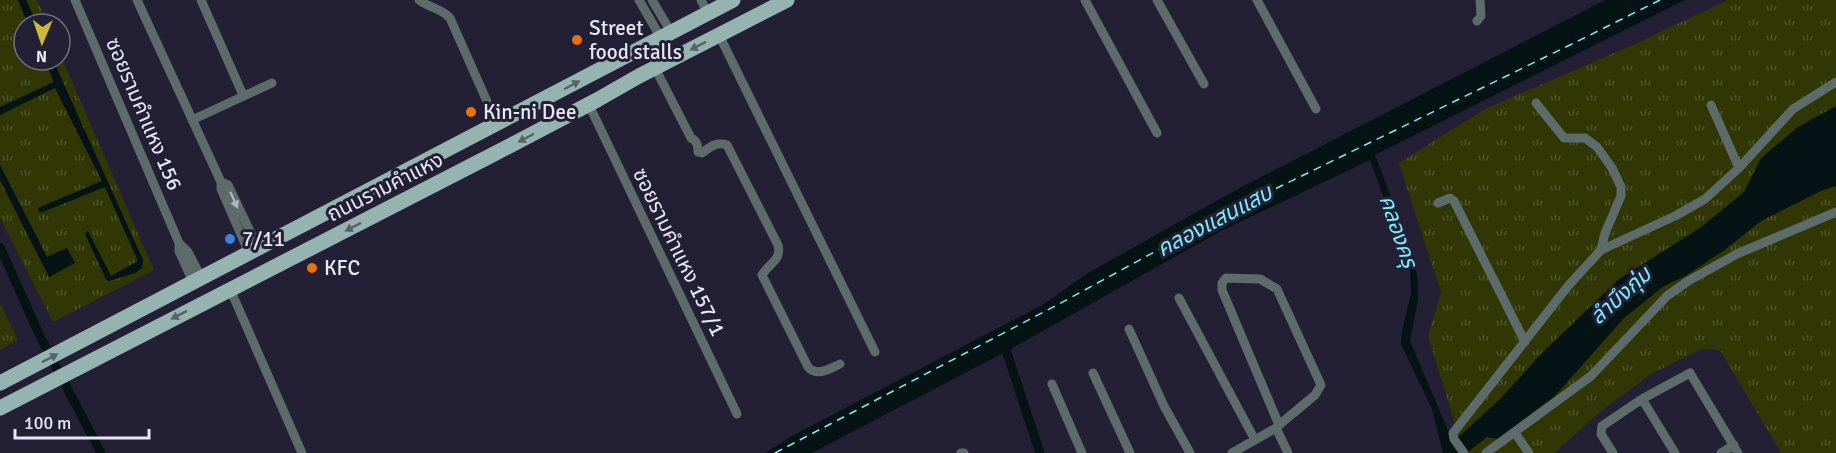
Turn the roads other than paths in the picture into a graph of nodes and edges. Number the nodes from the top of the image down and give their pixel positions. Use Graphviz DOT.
graph roads {
  1 [pos="75,0"];
  2 [pos="137,0"];
  3 [pos="201,0"];
  4 [pos="419,0"];
  5 [pos="639,0"];
  6 [pos="652,0"];
  7 [pos="733,0"];
  8 [pos="787,0"];
  9 [pos="1085,0"];
  10 [pos="1157,0"];
  11 [pos="1257,0"];
  12 [pos="1480,0"];
  13 [pos="705,6"];
  14 [pos="1477,21"];
  15 [pos="666,35"];
  16 [pos="719,35"];
  17 [pos="656,68"];
  18 [pos="1836,82"];
  19 [pos="272,83"];
  20 [pos="1204,84"];
  21 [pos="243,95"];
  22 [pos="1536,104"];
  23 [pos="589,105"];
  24 [pos="1712,105"];
  25 [pos="1316,109"];
  26 [pos="192,120"];
  27 [pos="497,124"];
  28 [pos="1157,133"];
  29 [pos="451,147"];
  30 [pos="423,161"];
  31 [pos="1739,168"];
  32 [pos="462,171"];
  33 [pos="431,186"];
  34 [pos="1438,203"];
  35 [pos="1836,212"];
  36 [pos="1601,250"];
  37 [pos="253,251"];
  38 [pos="197,280"];
  39 [pos="230,289"];
  40 [pos="1179,298"];
  41 [pos="1129,328"];
  42 [pos="1525,342"];
  43 [pos="875,352"];
  44 [pos="840,364"];
  45 [pos="1093,373"];
  46 [pos="4,381"];
  47 [pos="1052,384"];
  48 [pos="1642,399"];
  49 [pos="0,408"];
  50 [pos="737,414"];
  51 [pos="1278,426"];
  52 [pos="1515,433"];
  53 [pos="1255,440"];
  54 [pos="1736,449"];
  55 [pos="302,453"];
  56 [pos="1082,453"];
  57 [pos="1130,453"];
  58 [pos="1190,453"];
  59 [pos="1232,453"];
  60 [pos="1288,453"];
  61 [pos="1464,453"];
  62 [pos="1486,453"];
  63 [pos="1528,453"];
  64 [pos="1613,453"];
  65 [pos="1675,453"];
  66 [pos="1721,453"];
  1 -- 38 [label="street, ซอยรามคำแหง 156"];
  2 -- 26 [label="street"];
  3 -- 21 [label="street"];
  4 -- 27 [label="street"];
  5 -- 15 [label="street"];
  6 -- 15 [label="street"];
  7 -- 13 [label="main road, ถนนรามคำแหง"];
  8 -- 16 [label="main road, ถนนรามคำแหง"];
  9 -- 28 [label="street"];
  10 -- 20 [label="street"];
  11 -- 25 [label="street"];
  12 -- 14 [label="street"];
  13 -- 15 [label="main road, ถนนรามคำแหง"];
  27 -- 15 [label="main road, ถนนรามคำแหง, one-way"];
  16 -- 17 [label="main road, ถนนรามคำแหง, one-way"];
  16 -- 43 [label="street"];
  17 -- 23 [label="main road, ถนนรามคำแหง"];
  17 -- 44 [label="street"];
  18 -- 31 [label="street"];
  19 -- 21 [label="street"];
  21 -- 26 [label="street"];
  22 -- 36 [label="street"];
  23 -- 32 [label="main road, ถนนรามคำแหง, one-way"];
  23 -- 50 [label="street, ซอยรามคำแหง 157/1"];
  24 -- 31 [label="street"];
  26 -- 37 [label="street"];
  27 -- 29 [label="main road, ถนนรามคำแหง"];
  29 -- 30 [label="main road, ถนนรามคำแหง"];
  29 -- 32 [label="main road"];
  30 -- 33 [label="main road"];
  30 -- 37 [label="main road, ถนนรามคำแหง"];
  31 -- 36 [label="street"];
  32 -- 33 [label="main road, ถนนรามคำแหง"];
  33 -- 39 [label="main road, ถนนรามคำแหง, one-way"];
  34 -- 42 [label="street"];
  35 -- 52 [label="street"];
  36 -- 42 [label="street"];
  37 -- 38 [label="main road, ถนนรามคำแหง"];
  46 -- 38 [label="main road, ถนนรามคำแหง, one-way"];
  39 -- 49 [label="main road, ถนนรามคำแหง, one-way"];
  39 -- 55 [label="street"];
  40 -- 53 [label="street"];
  41 -- 58 [label="street"];
  42 -- 61 [label="street"];
  45 -- 57 [label="street"];
  47 -- 56 [label="street"];
  48 -- 54 [label="street"];
  48 -- 64 [label="street"];
  48 -- 65 [label="street"];
  51 -- 51 [label="street"];
  51 -- 53 [label="street"];
  51 -- 60 [label="street"];
  52 -- 62 [label="street"];
  52 -- 63 [label="street"];
  53 -- 59 [label="street"];
  54 -- 66 [label="street"];
}
